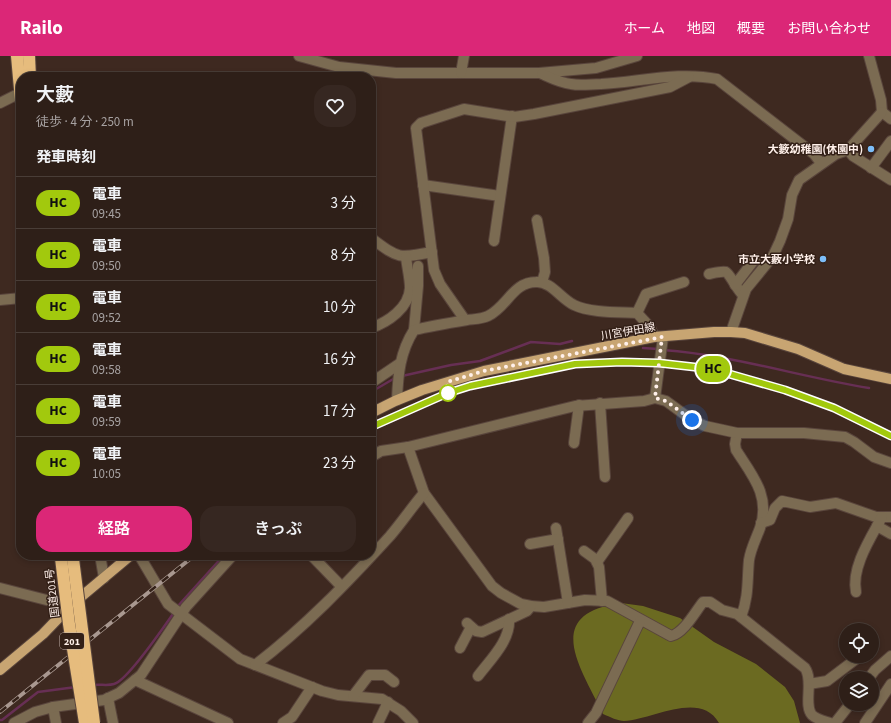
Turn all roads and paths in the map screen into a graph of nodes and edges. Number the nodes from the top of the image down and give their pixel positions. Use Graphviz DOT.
graph roads {
  1 [pos="17,56"];
  2 [pos="29,56"];
  3 [pos="299,56"];
  4 [pos="464,56"];
  5 [pos="609,56"];
  6 [pos="637,56"];
  7 [pos="869,56"];
  8 [pos="604,66"];
  9 [pos="19,72"];
  10 [pos="30,72"];
  11 [pos="461,73"];
  12 [pos="539,73"];
  13 [pos="689,77"];
  14 [pos="16,98"];
  15 [pos="0,103"];
  16 [pos="882,112"];
  17 [pos="512,116"];
  18 [pos="891,118"];
  19 [pos="891,141"];
  20 [pos="848,150"];
  21 [pos="822,163"];
  22 [pos="871,168"];
  23 [pos="891,180"];
  24 [pos="423,185"];
  25 [pos="500,196"];
  26 [pos="537,220"];
  27 [pos="376,241"];
  28 [pos="494,241"];
  29 [pos="432,252"];
  30 [pos="406,257"];
  31 [pos="755,259"];
  32 [pos="418,266"];
  33 [pos="710,274"];
  34 [pos="542,282"];
  35 [pos="684,282"];
  36 [pos="735,286"];
  37 [pos="743,295"];
  38 [pos="16,298"];
  39 [pos="0,300"];
  40 [pos="638,313"];
  41 [pos="465,320"];
  42 [pos="376,326"];
  43 [pos="414,330"];
  44 [pos="730,332"];
  45 [pos="658,337"];
  46 [pos="400,364"];
  47 [pos="891,379"];
  48 [pos="376,380"];
  49 [pos="655,398"];
  50 [pos="397,400"];
  51 [pos="600,403"];
  52 [pos="579,406"];
  53 [pos="376,410"];
  54 [pos="737,432"];
  55 [pos="574,443"];
  56 [pos="408,447"];
  57 [pos="376,454"];
  58 [pos="891,463"];
  59 [pos="605,477"];
  60 [pos="424,493"];
  61 [pos="628,518"];
  62 [pos="883,520"];
  63 [pos="762,523"];
  64 [pos="556,528"];
  65 [pos="891,534"];
  66 [pos="558,539"];
  67 [pos="530,544"];
  68 [pos="376,550"];
  69 [pos="584,551"];
  70 [pos="67,560"];
  71 [pos="67,560"];
  72 [pos="101,560"];
  73 [pos="125,560"];
  74 [pos="142,560"];
  75 [pos="229,560"];
  76 [pos="316,560"];
  77 [pos="366,560"];
  78 [pos="597,562"];
  79 [pos="104,578"];
  80 [pos="341,586"];
  81 [pos="0,588"];
  82 [pos="856,592"];
  83 [pos="602,601"];
  84 [pos="568,603"];
  85 [pos="70,606"];
  86 [pos="531,606"];
  87 [pos="180,614"];
  88 [pos="741,617"];
  89 [pos="509,619"];
  90 [pos="640,621"];
  91 [pos="460,648"];
  92 [pos="891,656"];
  93 [pos="851,663"];
  94 [pos="255,665"];
  95 [pos="0,670"];
  96 [pos="874,671"];
  97 [pos="478,676"];
  98 [pos="135,680"];
  99 [pos="394,682"];
  100 [pos="809,684"];
  101 [pos="891,684"];
  102 [pos="312,687"];
  103 [pos="353,696"];
  104 [pos="108,698"];
  105 [pos="388,702"];
  106 [pos="54,707"];
  107 [pos="845,711"];
  108 [pos="14,723"];
  109 [pos="56,723"];
  110 [pos="85,723"];
  111 [pos="94,723"];
  112 [pos="113,723"];
  113 [pos="228,723"];
  114 [pos="283,723"];
  115 [pos="378,723"];
  116 [pos="413,723"];
  117 [pos="588,723"];
  118 [pos="830,723"];
  119 [pos="836,723"];
  120 [pos="865,723"];
  1 -- 9 [label="highway"];
  2 -- 10 [label="highway"];
  3 -- 11 [label="street"];
  4 -- 11 [label="street"];
  5 -- 8 [label="street"];
  6 -- 8 [label="street"];
  7 -- 16 [label="street"];
  8 -- 12 [label="street"];
  11 -- 12 [label="street"];
  12 -- 13 [label="street"];
  13 -- 17 [label="street"];
  13 -- 21 [label="street"];
  14 -- 15 [label="street"];
  16 -- 18 [label="street"];
  16 -- 20 [label="street"];
  17 -- 24 [label="street"];
  17 -- 25 [label="street"];
  19 -- 22 [label="street"];
  20 -- 21 [label="street"];
  20 -- 22 [label="street"];
  21 -- 37 [label="street"];
  22 -- 23 [label="street"];
  24 -- 25 [label="street"];
  24 -- 29 [label="street"];
  25 -- 28 [label="street"];
  26 -- 34 [label="street"];
  27 -- 30 [label="street"];
  29 -- 30 [label="street"];
  29 -- 41 [label="street"];
  30 -- 42 [label="street"];
  31 -- 36 [label="street"];
  32 -- 43 [label="street"];
  33 -- 36 [label="street"];
  34 -- 40 [label="street"];
  34 -- 41 [label="street"];
  35 -- 40 [label="street"];
  36 -- 37 [label="street"];
  37 -- 44 [label="street"];
  38 -- 39 [label="street"];
  40 -- 45 [label="street"];
  41 -- 43 [label="street"];
  43 -- 46 [label="street"];
  44 -- 45 [label="main road, 川宮伊田線"];
  44 -- 47 [label="main road, 川宮伊田線"];
  45 -- 49 [label="street"];
  45 -- 50 [label="main road, 川宮伊田線"];
  46 -- 48 [label="street"];
  46 -- 50 [label="street"];
  49 -- 51 [label="street"];
  49 -- 54 [label="street"];
  50 -- 53 [label="main road, 川宮伊田線"];
  51 -- 52 [label="street"];
  51 -- 59 [label="street"];
  52 -- 55 [label="street"];
  52 -- 56 [label="street"];
  54 -- 58 [label="street"];
  54 -- 63 [label="street"];
  56 -- 57 [label="street"];
  56 -- 60 [label="street"];
  60 -- 68 [label="street"];
  60 -- 86 [label="street"];
  61 -- 78 [label="street"];
  62 -- 63 [label="street"];
  62 -- 65 [label="street"];
  62 -- 82 [label="street"];
  63 -- 88 [label="street"];
  64 -- 66 [label="street"];
  66 -- 67 [label="street"];
  66 -- 84 [label="street"];
  69 -- 78 [label="street"];
  70 -- 110 [label="highway, 国道201号 / 201, bridge"];
  71 -- 111 [label="highway, 国道201号 / 201, bridge"];
  72 -- 79 [label="street"];
  73 -- 79 [label="main road"];
  74 -- 87 [label="street"];
  75 -- 87 [label="street"];
  76 -- 80 [label="street"];
  77 -- 80 [label="street"];
  78 -- 83 [label="street"];
  79 -- 85 [label="main road"];
  80 -- 94 [label="street"];
  81 -- 85 [label="street"];
  83 -- 84 [label="street"];
  83 -- 90 [label="street"];
  84 -- 86 [label="street"];
  85 -- 95 [label="main road"];
  86 -- 89 [label="street"];
  87 -- 94 [label="street"];
  87 -- 98 [label="street"];
  88 -- 90 [label="street"];
  88 -- 100 [label="street"];
  89 -- 91 [label="street"];
  89 -- 97 [label="street"];
  90 -- 117 [label="street"];
  92 -- 96 [label="street"];
  93 -- 100 [label="street"];
  94 -- 102 [label="street"];
  98 -- 104 [label="street"];
  98 -- 113 [label="street"];
  99 -- 103 [label="street"];
  100 -- 118 [label="street"];
  101 -- 120 [label="street"];
  102 -- 103 [label="street"];
  102 -- 114 [label="street"];
  103 -- 105 [label="street"];
  104 -- 106 [label="street"];
  104 -- 112 [label="street"];
  105 -- 115 [label="street"];
  105 -- 116 [label="street"];
  106 -- 108 [label="street"];
  106 -- 109 [label="street"];
  107 -- 119 [label="street"];
}
